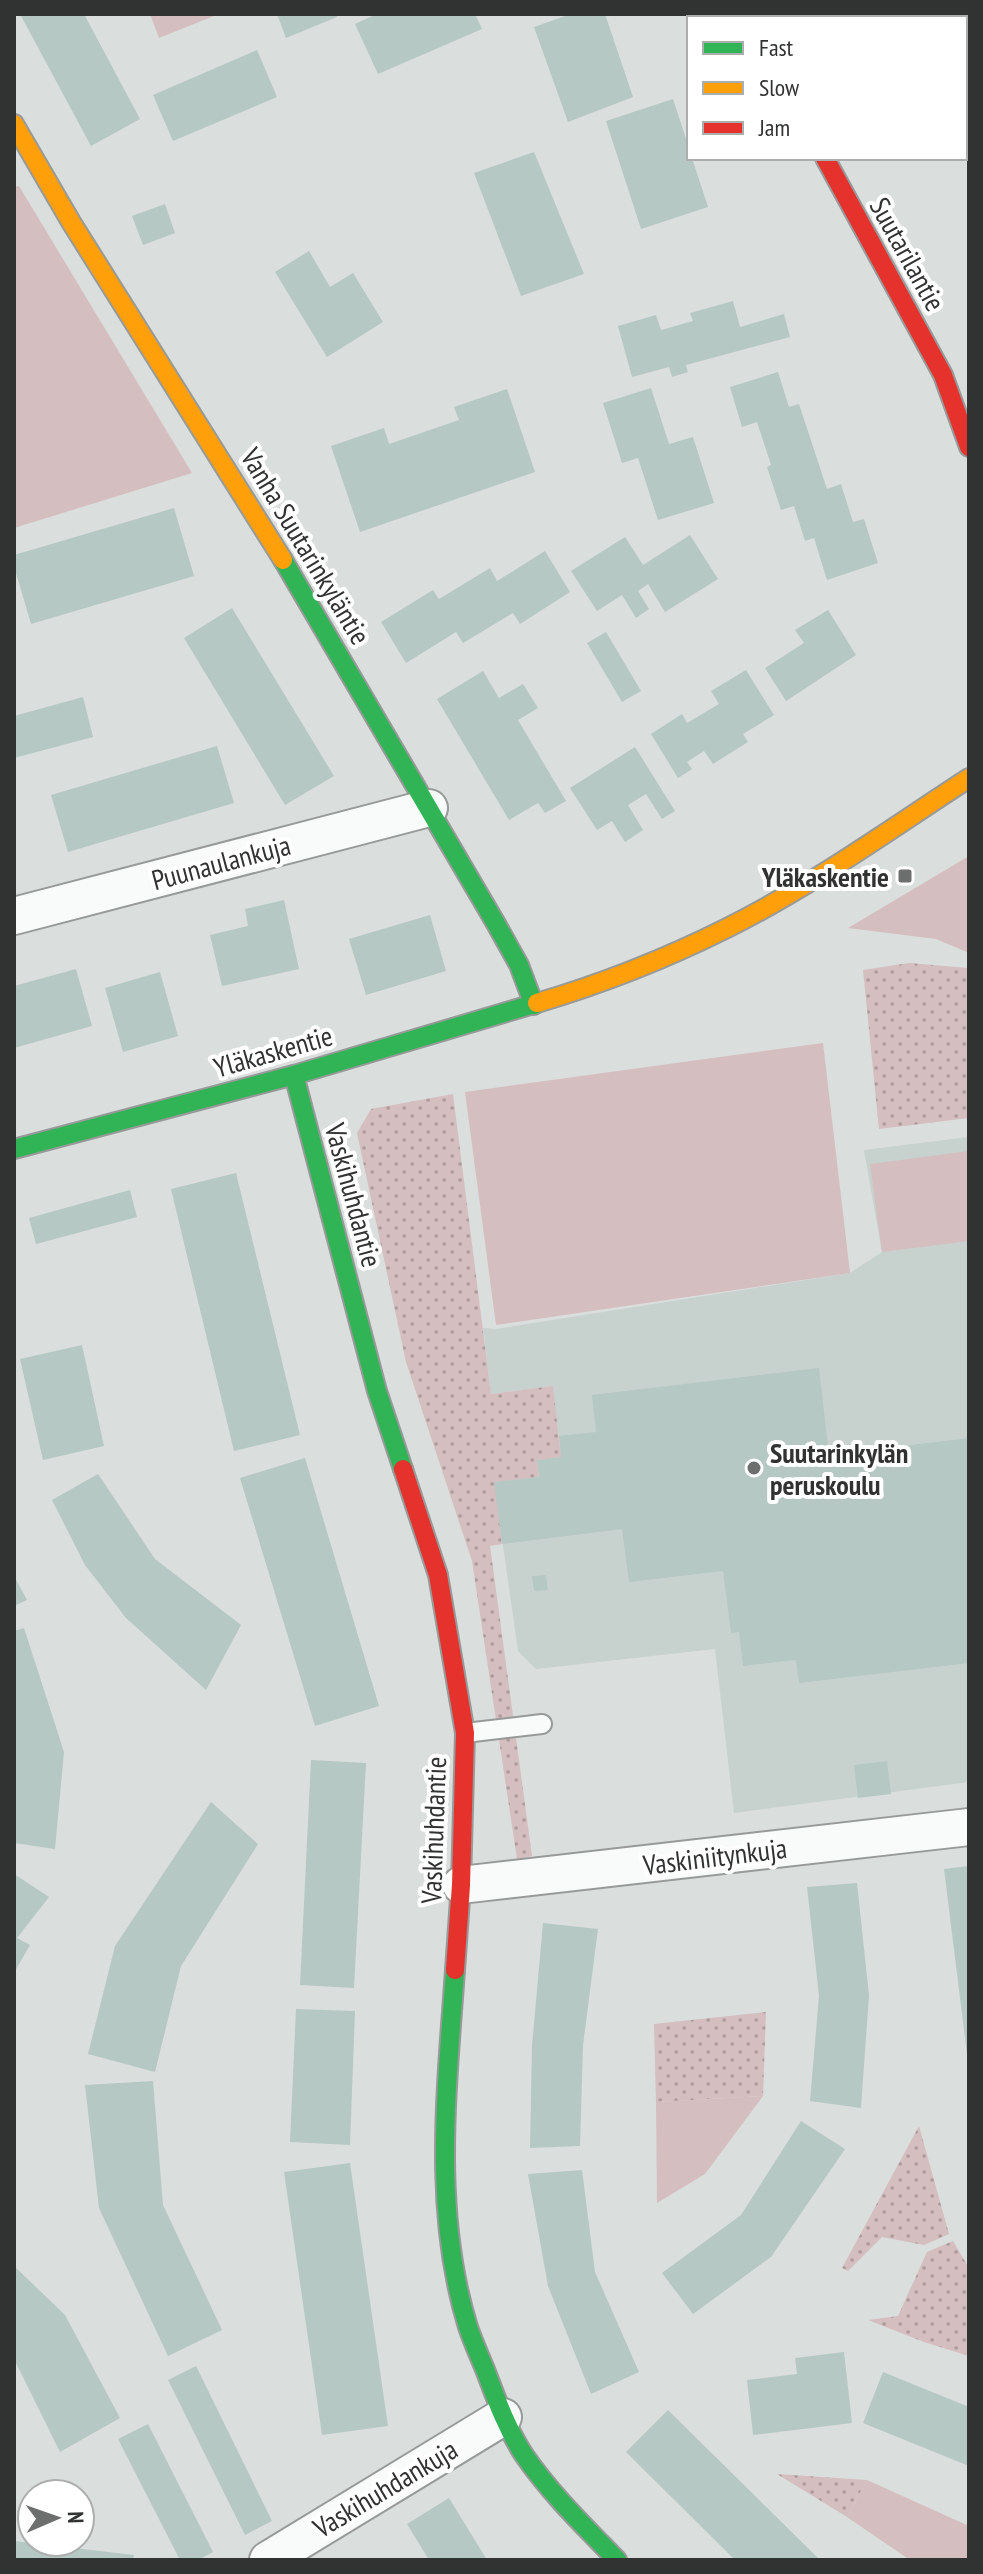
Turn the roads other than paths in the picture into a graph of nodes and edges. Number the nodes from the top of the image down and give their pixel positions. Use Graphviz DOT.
graph roads {
  1 [pos="14,124"];
  2 [pos="826,160"];
  3 [pos="943,375"];
  4 [pos="969,404"];
  5 [pos="969,447"];
  6 [pos="969,778"];
  7 [pos="429,808"];
  8 [pos="14,916"];
  9 [pos="534,1005"];
  10 [pos="294,1075"];
  11 [pos="14,1149"];
  12 [pos="542,1724"];
  13 [pos="465,1733"];
  14 [pos="969,1827"];
  15 [pos="461,1885"];
  16 [pos="503,2417"];
  17 [pos="268,2560"];
  18 [pos="617,2560"];
  1 -- 7 [label="street, Vanha Suutarinkyläntie"];
  2 -- 3 [label="street, Suutarilantie"];
  3 -- 4 [label="street, Suutarilantie"];
  3 -- 5 [label="street, Suutarilantie"];
  6 -- 9 [label="street, Yläkaskentie"];
  7 -- 8 [label="street, Puunaulankuja"];
  7 -- 9 [label="street, Vanha Suutarinkyläntie"];
  9 -- 10 [label="street, Yläkaskentie"];
  10 -- 11 [label="street, Yläkaskentie"];
  10 -- 13 [label="street, Vaskihuhdantie"];
  12 -- 13 [label="lane"];
  13 -- 15 [label="street, Vaskihuhdantie"];
  14 -- 15 [label="street, Vaskiniitynkuja"];
  15 -- 16 [label="street, Vaskihuhdantie"];
  16 -- 17 [label="street, Vaskihuhdankuja"];
  16 -- 18 [label="street, Vaskihuhdantie"];
}
